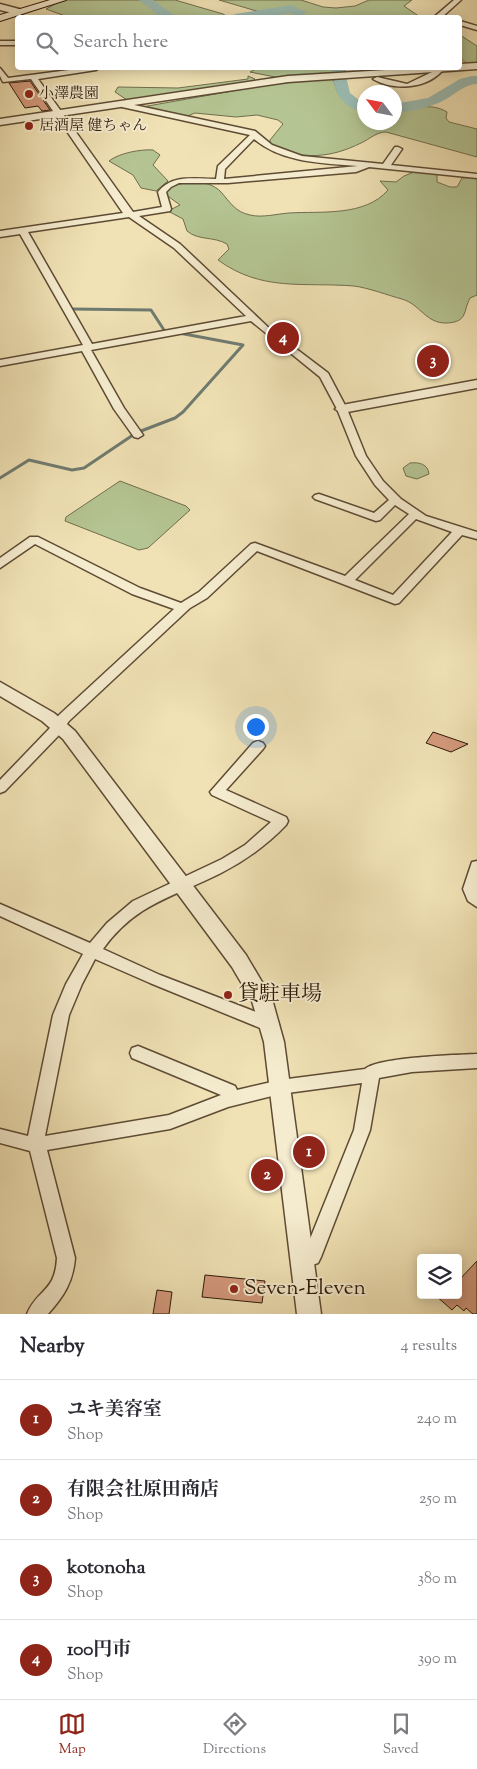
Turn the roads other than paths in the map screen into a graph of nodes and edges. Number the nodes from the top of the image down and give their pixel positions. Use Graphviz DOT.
graph roads {
  1 [pos="61,0"];
  2 [pos="458,0"];
  3 [pos="0,7"];
  4 [pos="20,12"];
  5 [pos="441,15"];
  6 [pos="0,18"];
  7 [pos="462,24"];
  8 [pos="477,28"];
  9 [pos="0,43"];
  10 [pos="15,43"];
  11 [pos="477,66"];
  12 [pos="462,67"];
  13 [pos="0,70"];
  14 [pos="82,70"];
  15 [pos="407,70"];
  16 [pos="437,70"];
  17 [pos="33,77"];
  18 [pos="380,80"];
  19 [pos="125,105"];
  20 [pos="59,115"];
  21 [pos="0,122"];
  22 [pos="257,136"];
  23 [pos="398,149"];
  24 [pos="367,165"];
  25 [pos="384,168"];
  26 [pos="477,176"];
  27 [pos="220,181"];
  28 [pos="130,214"];
  29 [pos="23,231"];
  30 [pos="0,234"];
  31 [pos="253,318"];
  32 [pos="87,348"];
  33 [pos="0,363"];
  34 [pos="477,384"];
  35 [pos="342,409"];
  36 [pos="138,435"];
  37 [pos="319,497"];
  38 [pos="397,501"];
  39 [pos="415,514"];
  40 [pos="460,530"];
  41 [pos="477,536"];
  42 [pos="0,564"];
  43 [pos="347,581"];
  44 [pos="183,608"];
  45 [pos="0,688"];
  46 [pos="59,725"];
  47 [pos="258,746"];
  48 [pos="0,788"];
  49 [pos="477,866"];
  50 [pos="182,884"];
  51 [pos="477,901"];
  52 [pos="0,910"];
  53 [pos="92,952"];
  54 [pos="271,1024"];
  55 [pos="138,1053"];
  56 [pos="477,1061"];
  57 [pos="372,1075"];
  58 [pos="280,1088"];
  59 [pos="232,1099"];
  60 [pos="0,1136"];
  61 [pos="36,1144"];
  62 [pos="302,1258"];
  63 [pos="36,1314"];
  64 [pos="309,1314"];
  1 -- 4 [label="main road"];
  2 -- 5 [label="street"];
  3 -- 4 [label="street"];
  4 -- 6 [label="main road"];
  7 -- 8 [label="street"];
  9 -- 10 [label="street"];
  11 -- 12 [label="street"];
  13 -- 17 [label="street"];
  14 -- 17 [label="street"];
  15 -- 19 [label="street"];
  16 -- 18 [label="street"];
  17 -- 20 [label="street"];
  19 -- 20 [label="street"];
  19 -- 22 [label="street"];
  20 -- 21 [label="street"];
  20 -- 28 [label="street"];
  22 -- 24 [label="street"];
  22 -- 27 [label="street"];
  23 -- 25 [label="street"];
  24 -- 25 [label="street"];
  24 -- 27 [label="street"];
  25 -- 26 [label="street"];
  27 -- 28 [label="street"];
  28 -- 29 [label="street"];
  28 -- 31 [label="street"];
  29 -- 30 [label="street"];
  29 -- 32 [label="street"];
  31 -- 32 [label="street"];
  31 -- 35 [label="street"];
  32 -- 33 [label="street"];
  32 -- 36 [label="street"];
  34 -- 35 [label="street"];
  35 -- 38 [label="street"];
  37 -- 38 [label="street"];
  38 -- 39 [label="street"];
  39 -- 40 [label="street"];
  39 -- 43 [label="street"];
  40 -- 41 [label="street"];
  40 -- 43 [label="street"];
  42 -- 44 [label="street"];
  43 -- 44 [label="street"];
  44 -- 46 [label="street"];
  45 -- 46 [label="street"];
  46 -- 48 [label="street"];
  46 -- 50 [label="street"];
  47 -- 50 [label="street"];
  49 -- 51 [label="street"];
  50 -- 53 [label="street"];
  50 -- 54 [label="street"];
  52 -- 53 [label="street"];
  53 -- 54 [label="street"];
  53 -- 61 [label="street"];
  54 -- 58 [label="street"];
  55 -- 59 [label="street"];
  56 -- 57 [label="street"];
  57 -- 58 [label="street"];
  57 -- 62 [label="street"];
  58 -- 59 [label="street"];
  58 -- 62 [label="street"];
  59 -- 61 [label="street"];
  60 -- 61 [label="street"];
  61 -- 63 [label="street"];
  62 -- 64 [label="street"];
}
